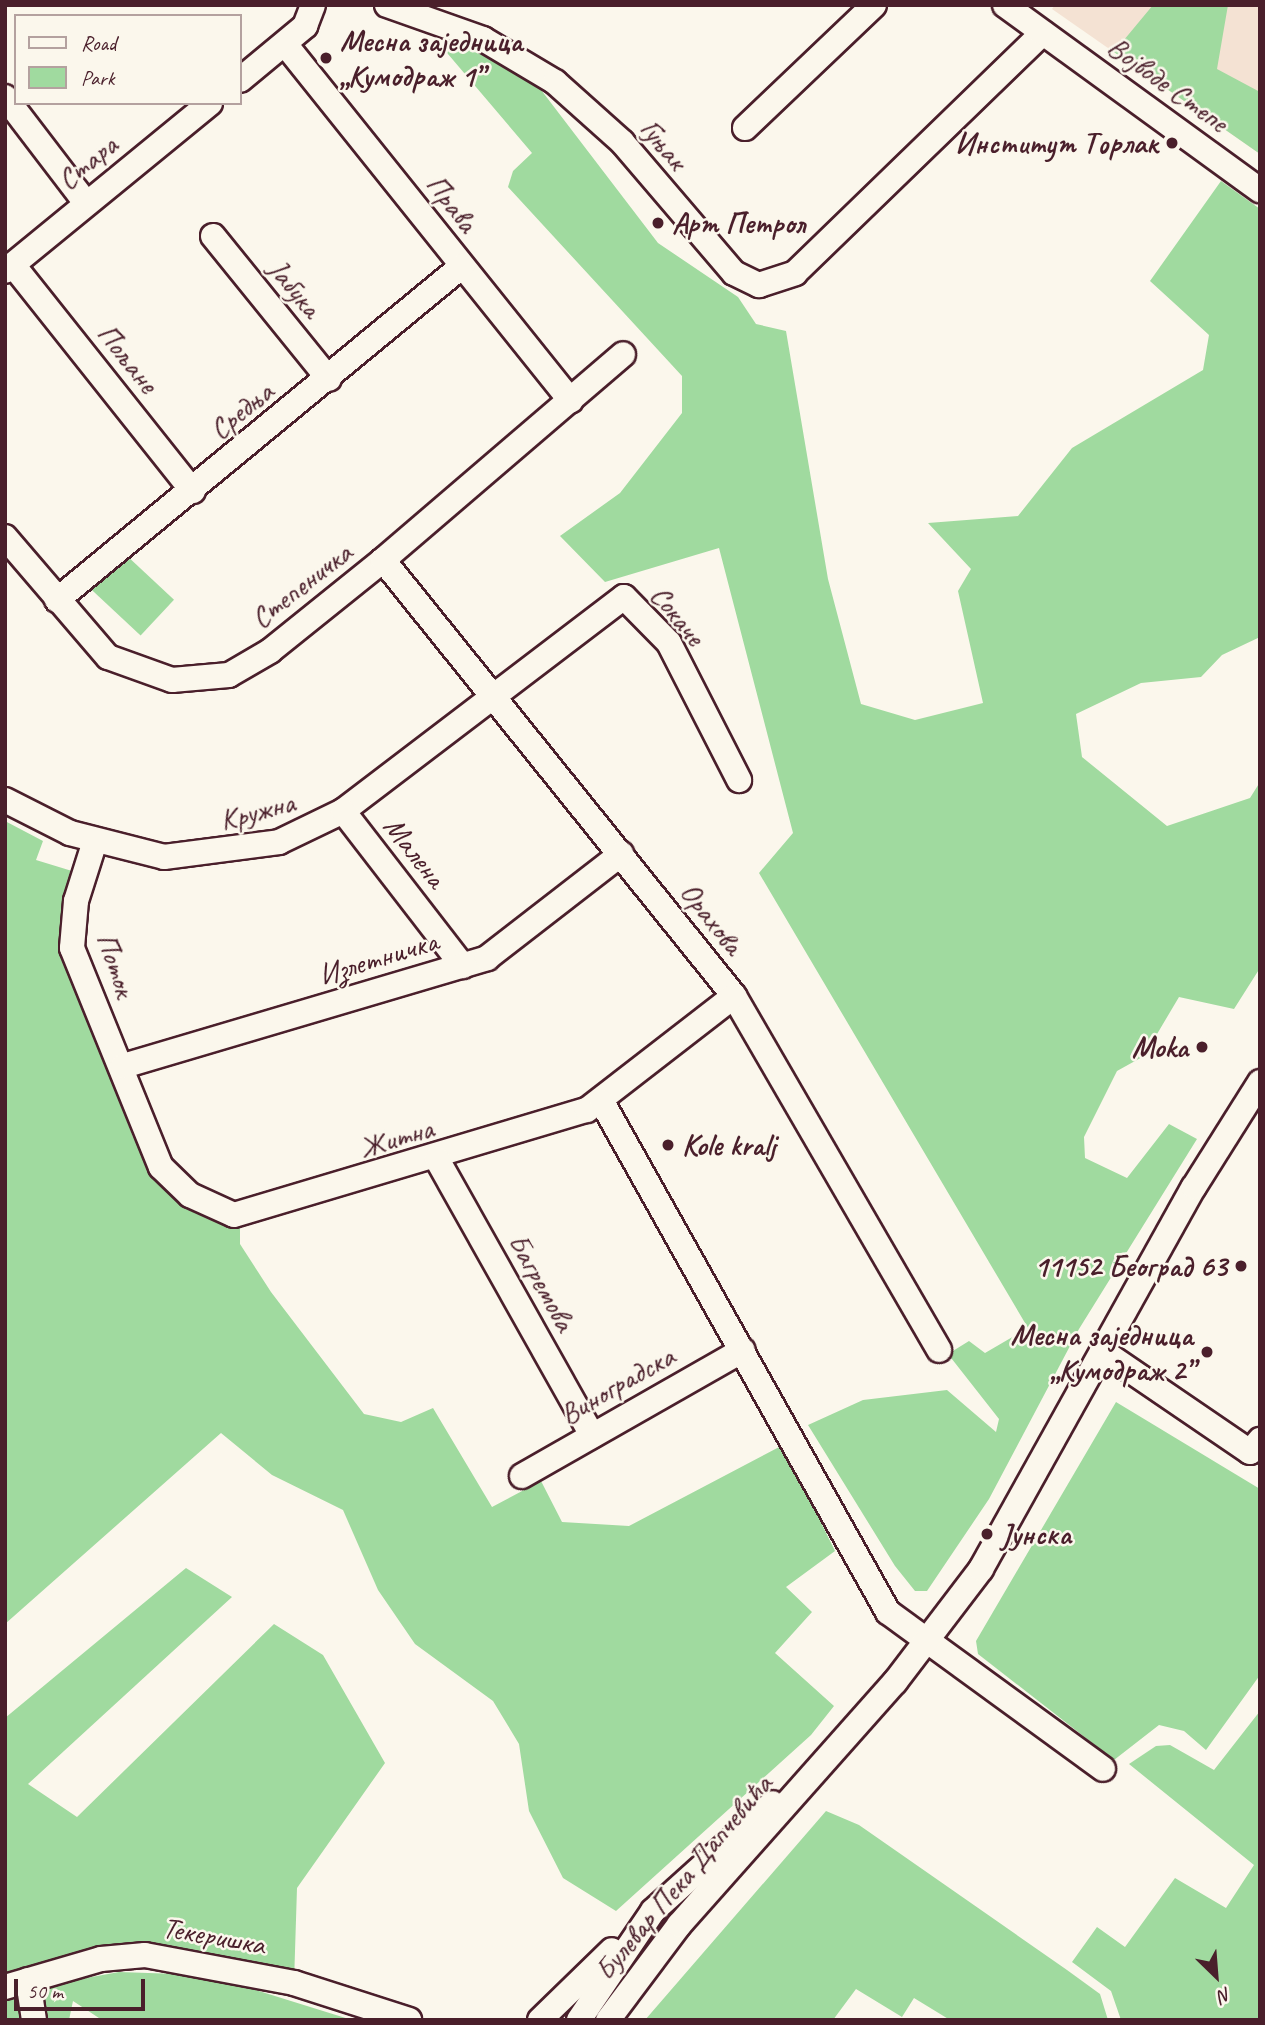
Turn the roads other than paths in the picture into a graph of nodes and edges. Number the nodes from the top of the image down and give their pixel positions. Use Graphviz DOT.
graph roads {
  1 [pos="313,5"];
  2 [pos="387,5"];
  3 [pos="874,5"];
  4 [pos="1005,5"];
  5 [pos="1043,33"];
  6 [pos="285,44"];
  7 [pos="242,78"];
  8 [pos="5,97"];
  9 [pos="208,105"];
  10 [pos="745,128"];
  11 [pos="1260,190"];
  12 [pos="86,203"];
  13 [pos="213,236"];
  14 [pos="463,266"];
  15 [pos="9,268"];
  16 [pos="623,354"];
  17 [pos="329,379"];
  18 [pos="571,401"];
  19 [pos="193,491"];
  20 [pos="5,537"];
  21 [pos="383,560"];
  22 [pos="57,600"];
  23 [pos="493,694"];
  24 [pos="739,780"];
  25 [pos="5,800"];
  26 [pos="343,811"];
  27 [pos="95,841"];
  28 [pos="621,854"];
  29 [pos="463,966"];
  30 [pos="734,996"];
  31 [pos="123,1066"];
  32 [pos="1260,1082"];
  33 [pos="602,1102"];
  34 [pos="437,1159"];
  35 [pos="743,1350"];
  36 [pos="939,1350"];
  37 [pos="1102,1351"];
  38 [pos="592,1435"];
  39 [pos="1260,1440"];
  40 [pos="522,1476"];
  41 [pos="926,1643"];
  42 [pos="1103,1769"];
  43 [pos="808,1775"];
  44 [pos="653,1911"];
  45 [pos="16,1983"];
  46 [pos="626,1994"];
  47 [pos="34,2020"];
  48 [pos="409,2020"];
  49 [pos="540,2020"];
  50 [pos="579,2020"];
  51 [pos="608,2020"];
  52 [pos="624,2020"];
  1 -- 6 [label="street"];
  2 -- 5 [label="street, Гуњак"];
  3 -- 10 [label="street"];
  4 -- 5 [label="street, Војводе Степе"];
  5 -- 11 [label="street, Војводе Степе"];
  6 -- 7 [label="street"];
  6 -- 14 [label="street, Права"];
  8 -- 12 [label="street"];
  9 -- 12 [label="street, Стара"];
  12 -- 15 [label="street, Стара"];
  13 -- 17 [label="street, Јабука"];
  14 -- 17 [label="street, Средња"];
  14 -- 18 [label="street, Права"];
  15 -- 19 [label="street, Пољане"];
  16 -- 18 [label="street, Степеничка"];
  17 -- 19 [label="street, Средња"];
  18 -- 21 [label="street, Степеничка"];
  19 -- 22 [label="street, Средња"];
  20 -- 22 [label="street, Степеничка"];
  21 -- 22 [label="street, Степеничка"];
  21 -- 23 [label="street, Орахова"];
  23 -- 24 [label="street, Сокаче"];
  23 -- 26 [label="street, Кружна"];
  23 -- 28 [label="street, Орахова"];
  25 -- 27 [label="street, Кружна"];
  26 -- 27 [label="street, Кружна"];
  26 -- 29 [label="street, Малена"];
  27 -- 31 [label="street, Поток"];
  28 -- 29 [label="street, Излетничка"];
  28 -- 30 [label="street, Орахова"];
  29 -- 31 [label="street, Излетничка"];
  30 -- 33 [label="street, Житна"];
  30 -- 36 [label="street, Орахова"];
  31 -- 34 [label="street, Житна"];
  32 -- 37 [label="street, Булевар Пека Дапчевића"];
  33 -- 34 [label="street, Житна"];
  33 -- 35 [label="street"];
  34 -- 38 [label="street, Багремова"];
  35 -- 38 [label="street, Виноградска"];
  35 -- 41 [label="street"];
  37 -- 39 [label="street"];
  37 -- 41 [label="street, Булевар Пека Дапчевића"];
  38 -- 40 [label="street, Виноградска"];
  41 -- 42 [label="street"];
  41 -- 43 [label="street, Булевар Пека Дапчевића"];
  43 -- 44 [label="street, Булевар Пека Дапчевића"];
  43 -- 46 [label="street, Булевар Пека Дапчевића"];
  44 -- 49 [label="street"];
  44 -- 50 [label="street, Булевар Пека Дапчевића"];
  45 -- 47 [label="street"];
  45 -- 48 [label="street, Текеришка"];
  46 -- 51 [label="street, Булевар Пека Дапчевића"];
  46 -- 52 [label="street"];
}
